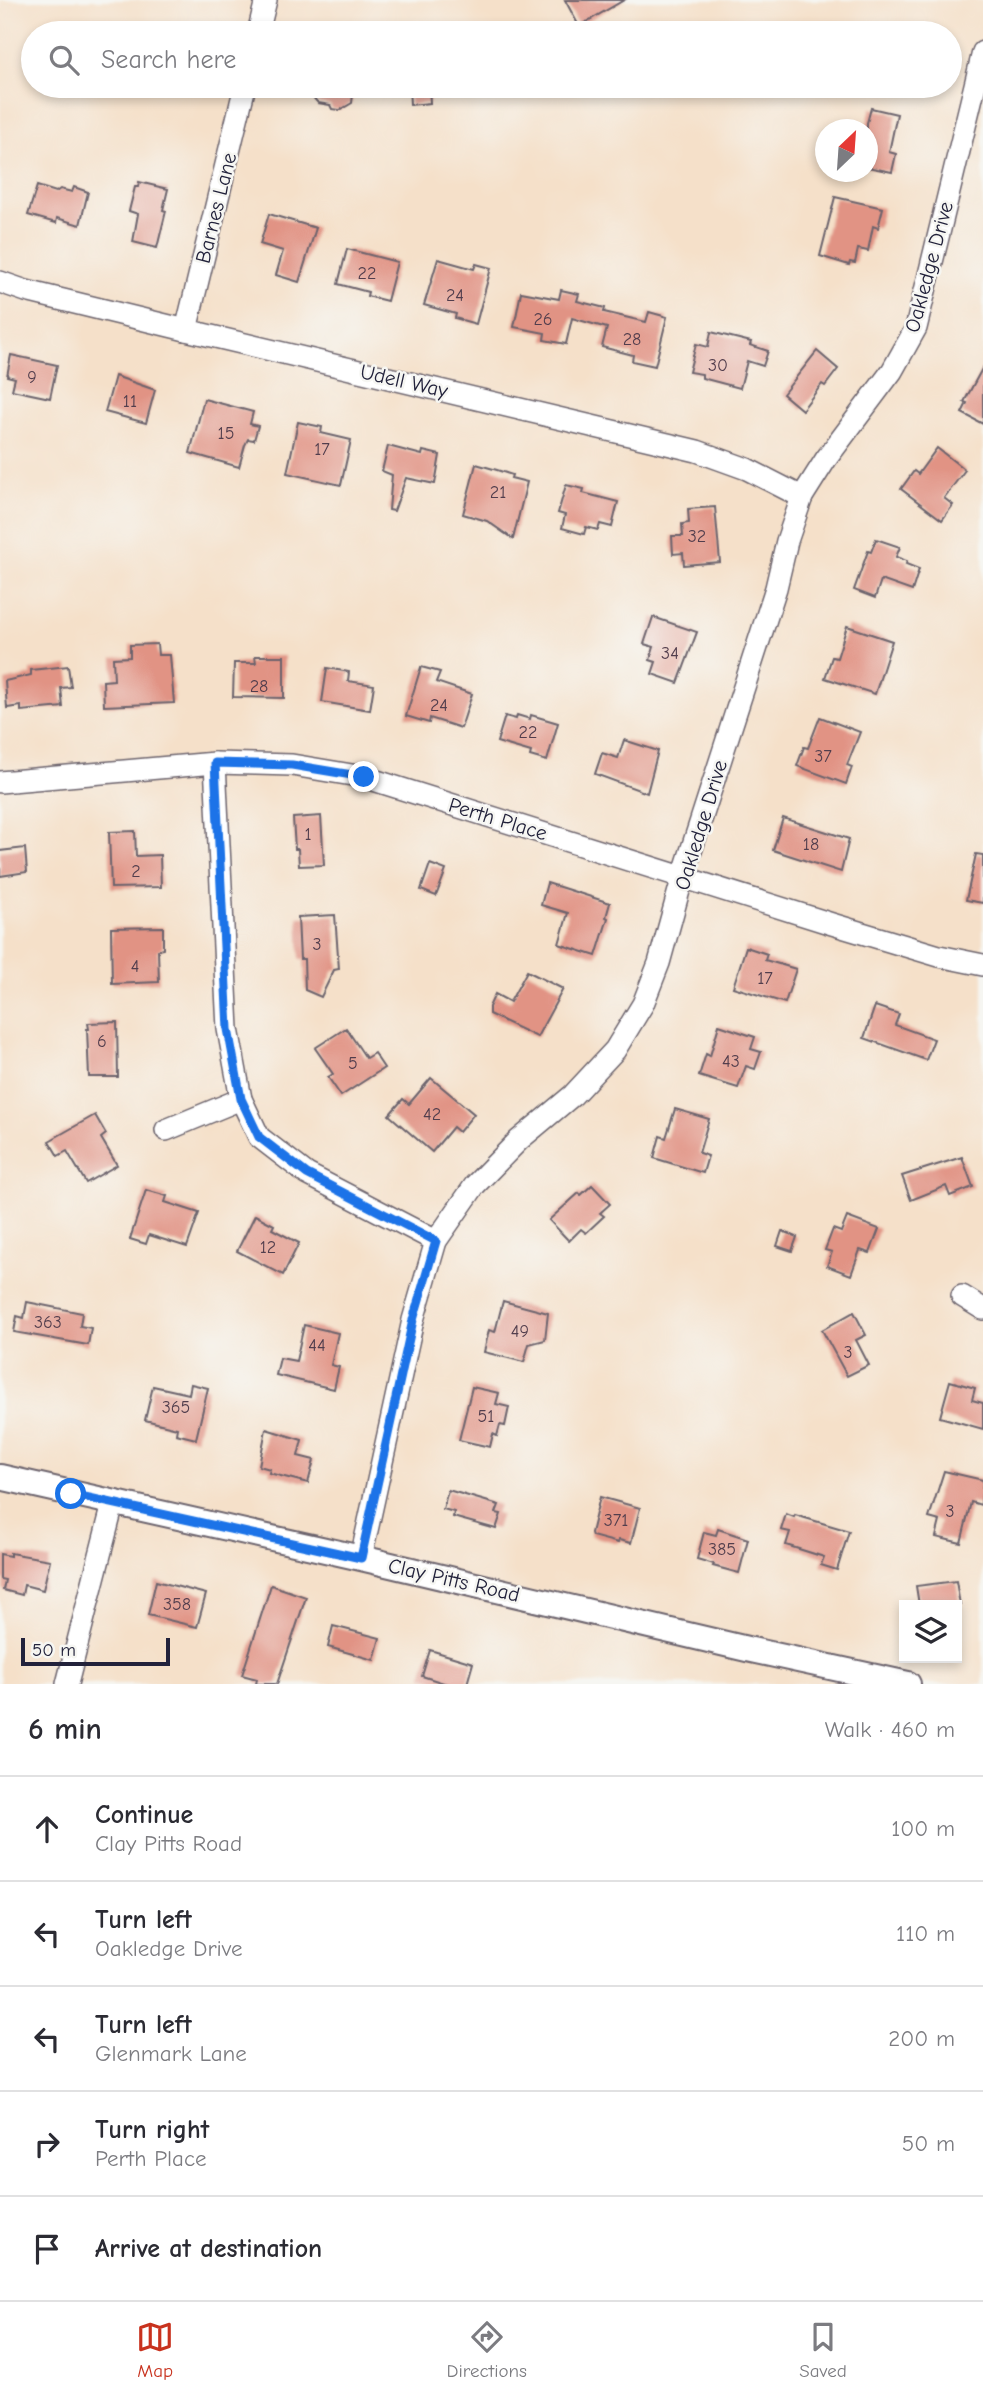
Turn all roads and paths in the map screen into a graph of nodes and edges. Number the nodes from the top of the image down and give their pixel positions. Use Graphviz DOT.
graph roads {
  1 [pos="266,0"];
  2 [pos="261,21"];
  3 [pos="983,52"];
  4 [pos="242,98"];
  5 [pos="0,282"];
  6 [pos="186,330"];
  7 [pos="802,497"];
  8 [pos="215,763"];
  9 [pos="0,782"];
  10 [pos="683,876"];
  11 [pos="983,965"];
  12 [pos="241,1099"];
  13 [pos="166,1130"];
  14 [pos="436,1241"];
  15 [pos="962,1296"];
  16 [pos="983,1309"];
  17 [pos="0,1477"];
  18 [pos="113,1504"];
  19 [pos="361,1558"];
  20 [pos="67,1684"];
  21 [pos="908,1684"];
  1 -- 2 [label="street"];
  3 -- 7 [label="street, Oakledge Drive"];
  4 -- 6 [label="street, Barnes Lane"];
  5 -- 6 [label="street, Udell Way"];
  6 -- 7 [label="street, Udell Way"];
  7 -- 10 [label="street, Oakledge Drive"];
  8 -- 9 [label="street, Perth Place"];
  8 -- 10 [label="street, Perth Place"];
  8 -- 12 [label="street"];
  10 -- 11 [label="street, Perth Place"];
  10 -- 14 [label="street, Oakledge Drive"];
  12 -- 13 [label="street"];
  12 -- 14 [label="street"];
  14 -- 19 [label="street, Oakledge Drive"];
  15 -- 16 [label="street"];
  17 -- 18 [label="street, Clay Pitts Road"];
  18 -- 19 [label="street, Clay Pitts Road"];
  18 -- 20 [label="street"];
  19 -- 21 [label="street, Clay Pitts Road"];
}
